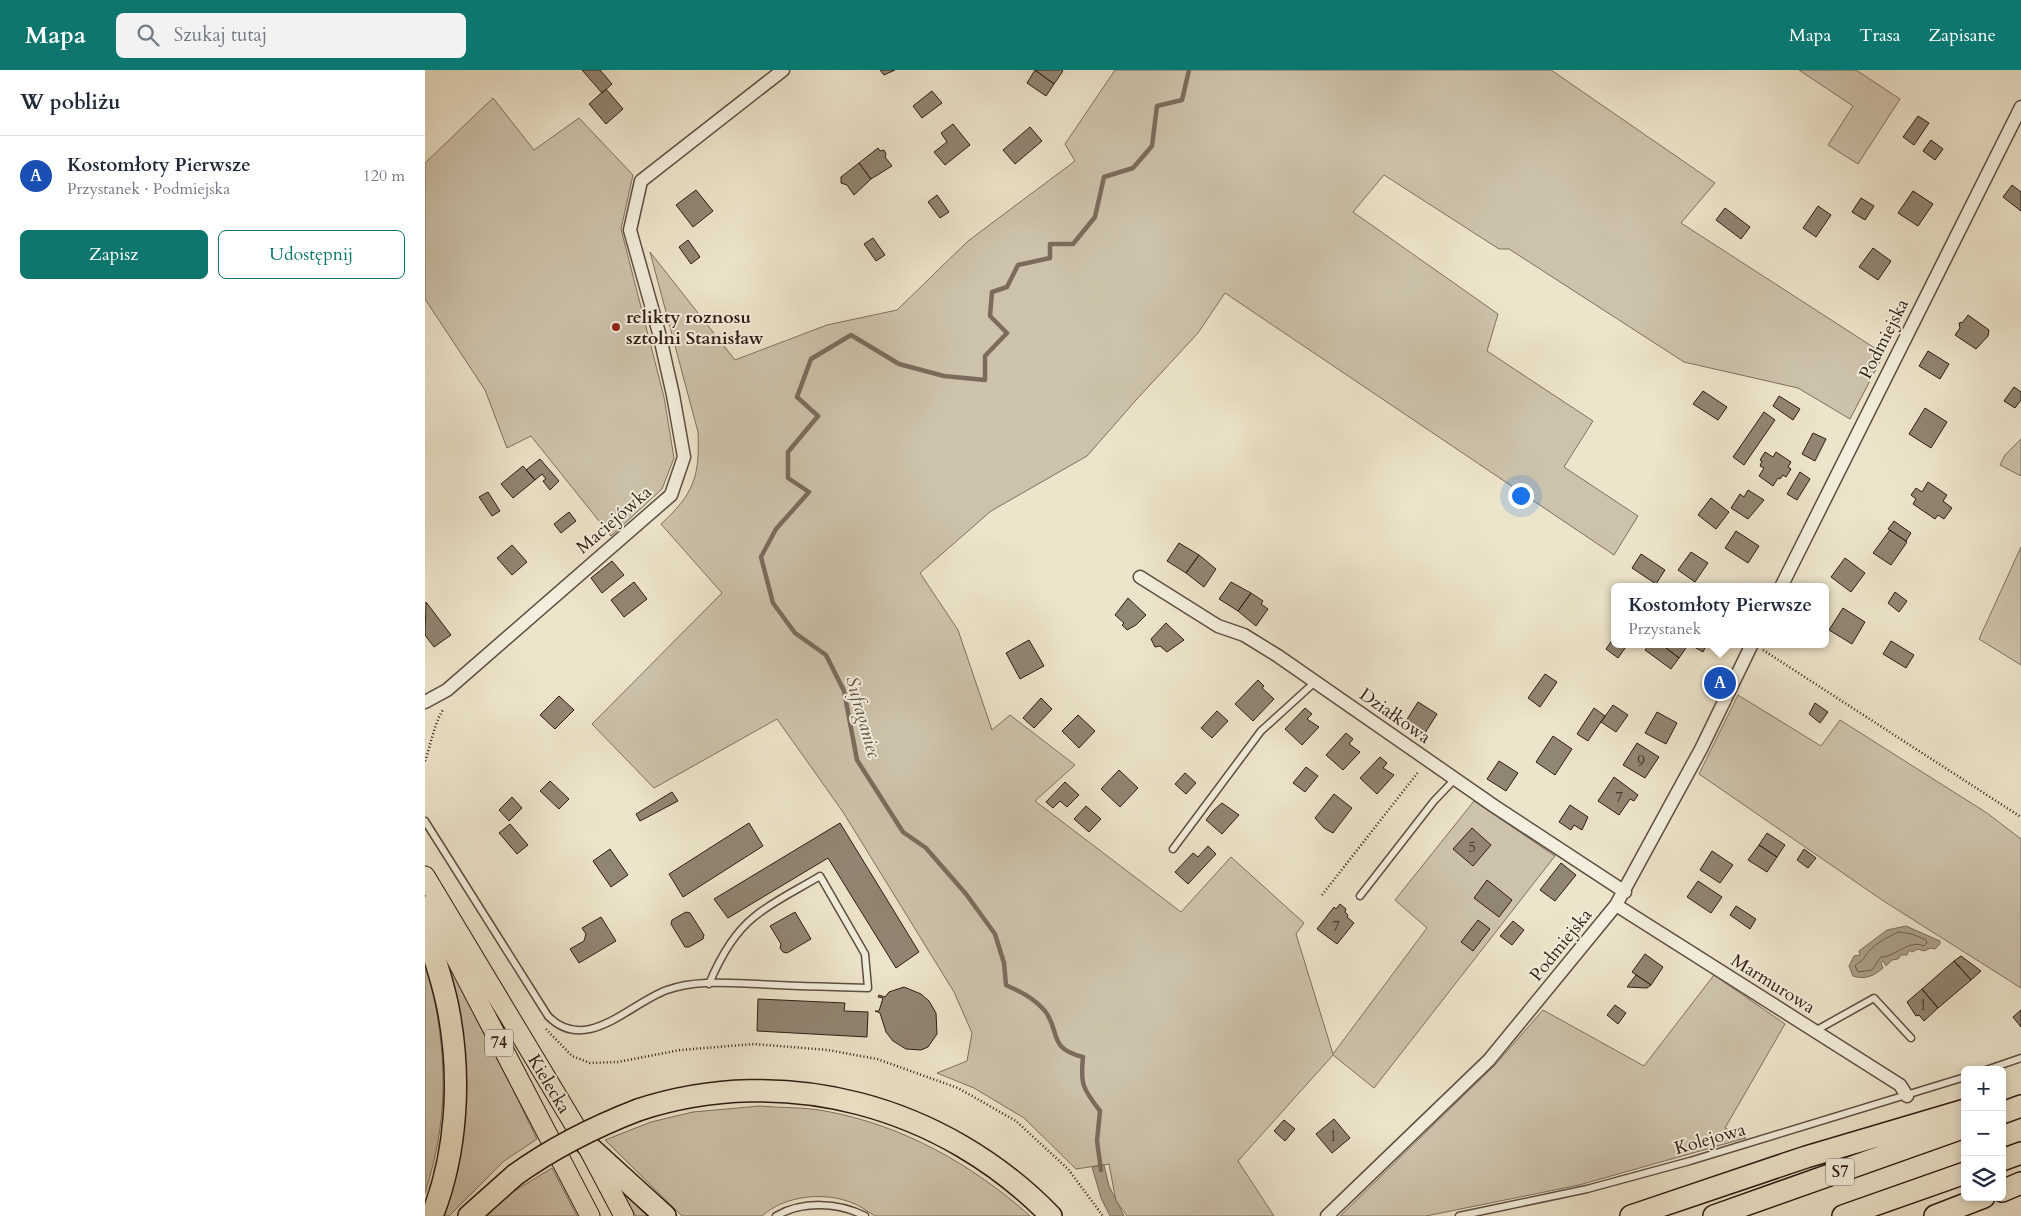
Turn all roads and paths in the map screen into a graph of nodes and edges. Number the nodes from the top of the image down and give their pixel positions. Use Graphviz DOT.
graph roads {
  1 [pos="776,72"];
  2 [pos="2021,107"];
  3 [pos="1140,578"];
  4 [pos="1783,583"];
  5 [pos="1756,648"];
  6 [pos="1759,648"];
  7 [pos="1315,682"];
  8 [pos="425,702"];
  9 [pos="446,706"];
  10 [pos="1428,760"];
  11 [pos="425,761"];
  12 [pos="1455,779"];
  13 [pos="2021,817"];
  14 [pos="425,821"];
  15 [pos="1173,849"];
  16 [pos="425,876"];
  17 [pos="1625,892"];
  18 [pos="1322,895"];
  19 [pos="1359,896"];
  20 [pos="1616,905"];
  21 [pos="425,906"];
  22 [pos="425,928"];
  23 [pos="709,984"];
  24 [pos="545,1028"];
  25 [pos="1815,1031"];
  26 [pos="1911,1038"];
  27 [pos="2021,1058"];
  28 [pos="1998,1066"];
  29 [pos="1961,1078"];
  30 [pos="2021,1095"];
  31 [pos="1907,1096"];
  32 [pos="2006,1099"];
  33 [pos="2021,1106"];
  34 [pos="1962,1111"];
  35 [pos="2006,1112"];
  36 [pos="1961,1128"];
  37 [pos="586,1144"];
  38 [pos="2021,1153"];
  39 [pos="2006,1159"];
  40 [pos="1961,1174"];
  41 [pos="2021,1184"];
  42 [pos="2006,1189"];
  43 [pos="1974,1201"];
  44 [pos="432,1216"];
  45 [pos="469,1216"];
  46 [pos="590,1216"];
  47 [pos="624,1216"];
  48 [pos="665,1216"];
  49 [pos="776,1216"];
  50 [pos="865,1216"];
  51 [pos="1051,1216"];
  52 [pos="1103,1216"];
  53 [pos="1327,1216"];
  54 [pos="1459,1216"];
  55 [pos="1631,1216"];
  56 [pos="1714,1216"];
  57 [pos="1843,1216"];
  58 [pos="1935,1216"];
  1 -- 8 [label="street, Maciejówka"];
  2 -- 4 [label="street, Podmiejska"];
  3 -- 7 [label="street, Działkowa"];
  5 -- 17 [label="street, Podmiejska"];
  6 -- 13 [label="path"];
  7 -- 10 [label="street, Działkowa"];
  7 -- 15 [label="lane"];
  9 -- 11 [label="path"];
  10 -- 12 [label="street, Działkowa"];
  10 -- 18 [label="path"];
  12 -- 17 [label="street, Działkowa"];
  12 -- 19 [label="lane"];
  14 -- 23 [label="lane"];
  16 -- 37 [label="main road, Kielecka / 74"];
  17 -- 20 [label="street, Podmiejska"];
  20 -- 25 [label="street, Marmurowa"];
  20 -- 53 [label="street, Podmiejska"];
  21 -- 46 [label="main road, Kielecka / 74"];
  22 -- 44 [label="highway"];
  23 -- 23 [label="lane"];
  24 -- 52 [label="path"];
  25 -- 26 [label="lane"];
  25 -- 31 [label="street, Marmurowa"];
  27 -- 28 [label="lane"];
  29 -- 31 [label="lane, Kolejowa"];
  30 -- 32 [label="highway"];
  31 -- 54 [label="lane, Kolejowa"];
  33 -- 35 [label="highway"];
  34 -- 55 [label="highway"];
  36 -- 56 [label="highway, S7"];
  37 -- 47 [label="main road, Kielecka / 74"];
  37 -- 48 [label="highway"];
  38 -- 39 [label="highway"];
  40 -- 57 [label="highway, S7"];
  41 -- 42 [label="highway"];
  43 -- 58 [label="highway"];
  45 -- 51 [label="highway, bridge"];
  49 -- 50 [label="lane"];
}
